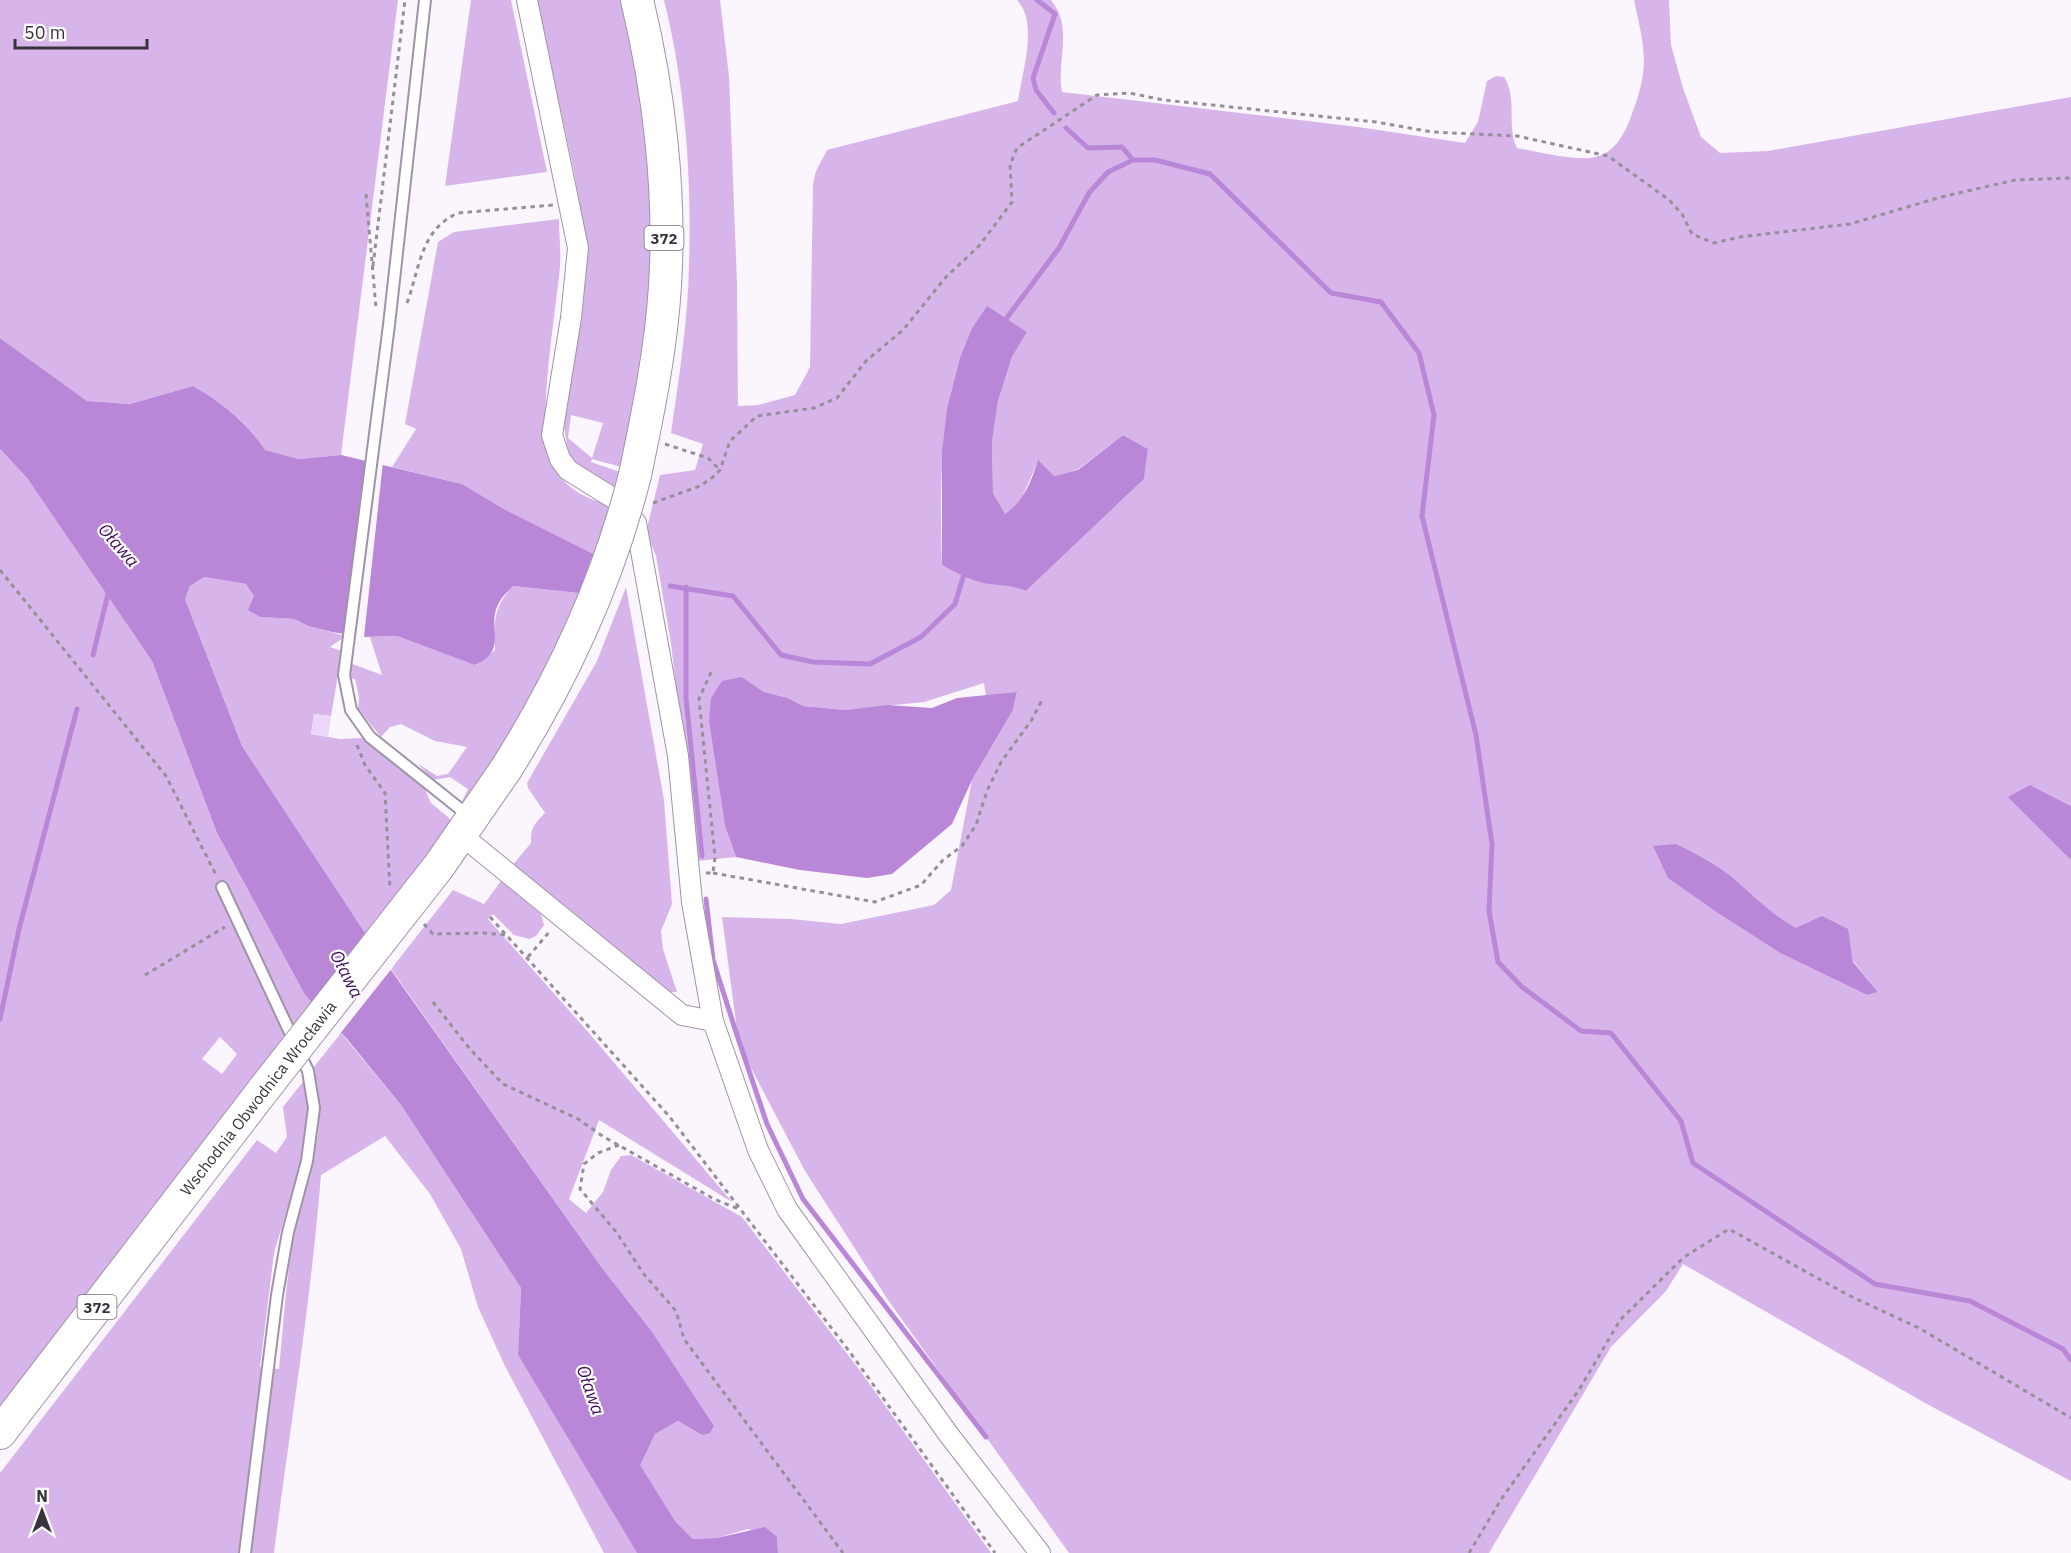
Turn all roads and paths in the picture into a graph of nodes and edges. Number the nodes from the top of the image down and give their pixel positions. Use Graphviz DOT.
graph roads {
  1 [pos="405,0"];
  2 [pos="425,0"];
  3 [pos="527,0"];
  4 [pos="637,0"];
  5 [pos="2071,178"];
  6 [pos="366,194"];
  7 [pos="569,204"];
  8 [pos="372,271"];
  9 [pos="389,325"];
  10 [pos="660,442"];
  11 [pos="720,470"];
  12 [pos="629,512"];
  13 [pos="0,570"];
  14 [pos="712,670"];
  15 [pos="1042,700"];
  16 [pos="358,720"];
  17 [pos="466,826"];
  18 [pos="715,857"];
  19 [pos="713,873"];
  20 [pos="222,887"];
  21 [pos="397,896"];
  22 [pos="562,915"];
  23 [pos="490,916"];
  24 [pos="418,919"];
  25 [pos="237,920"];
  26 [pos="508,936"];
  27 [pos="528,957"];
  28 [pos="145,975"];
  29 [pos="433,1002"];
  30 [pos="712,1022"];
  31 [pos="619,1144"];
  32 [pos="743,1211"];
  33 [pos="2071,1418"];
  34 [pos="0,1433"];
  35 [pos="245,1553"];
  36 [pos="843,1553"];
  37 [pos="995,1553"];
  38 [pos="1040,1553"];
  39 [pos="1469,1553"];
  1 -- 8 [label="path"];
  2 -- 9 [label="lane"];
  3 -- 7 [label="street"];
  4 -- 17 [label="main road, Wschodnia Obwodnica Wrocławia / 372, bridge"];
  5 -- 11 [label="path"];
  6 -- 8 [label="path"];
  7 -- 9 [label="path"];
  7 -- 12 [label="street"];
  8 -- 9 [label="path"];
  9 -- 16 [label="lane"];
  10 -- 11 [label="path"];
  11 -- 12 [label="path"];
  12 -- 30 [label="street"];
  13 -- 20 [label="path"];
  14 -- 18 [label="path"];
  15 -- 19 [label="path"];
  16 -- 17 [label="lane"];
  16 -- 21 [label="path"];
  17 -- 22 [label="street"];
  17 -- 34 [label="main road, Wschodnia Obwodnica Wrocławia / 372, bridge"];
  20 -- 25 [label="lane"];
  22 -- 27 [label="path"];
  22 -- 30 [label="street"];
  23 -- 26 [label="path"];
  24 -- 26 [label="path"];
  25 -- 28 [label="path"];
  25 -- 35 [label="lane"];
  26 -- 27 [label="path"];
  27 -- 32 [label="path"];
  29 -- 31 [label="path"];
  30 -- 38 [label="street"];
  31 -- 32 [label="path"];
  31 -- 36 [label="path"];
  32 -- 37 [label="path"];
  33 -- 39 [label="path"];
}
